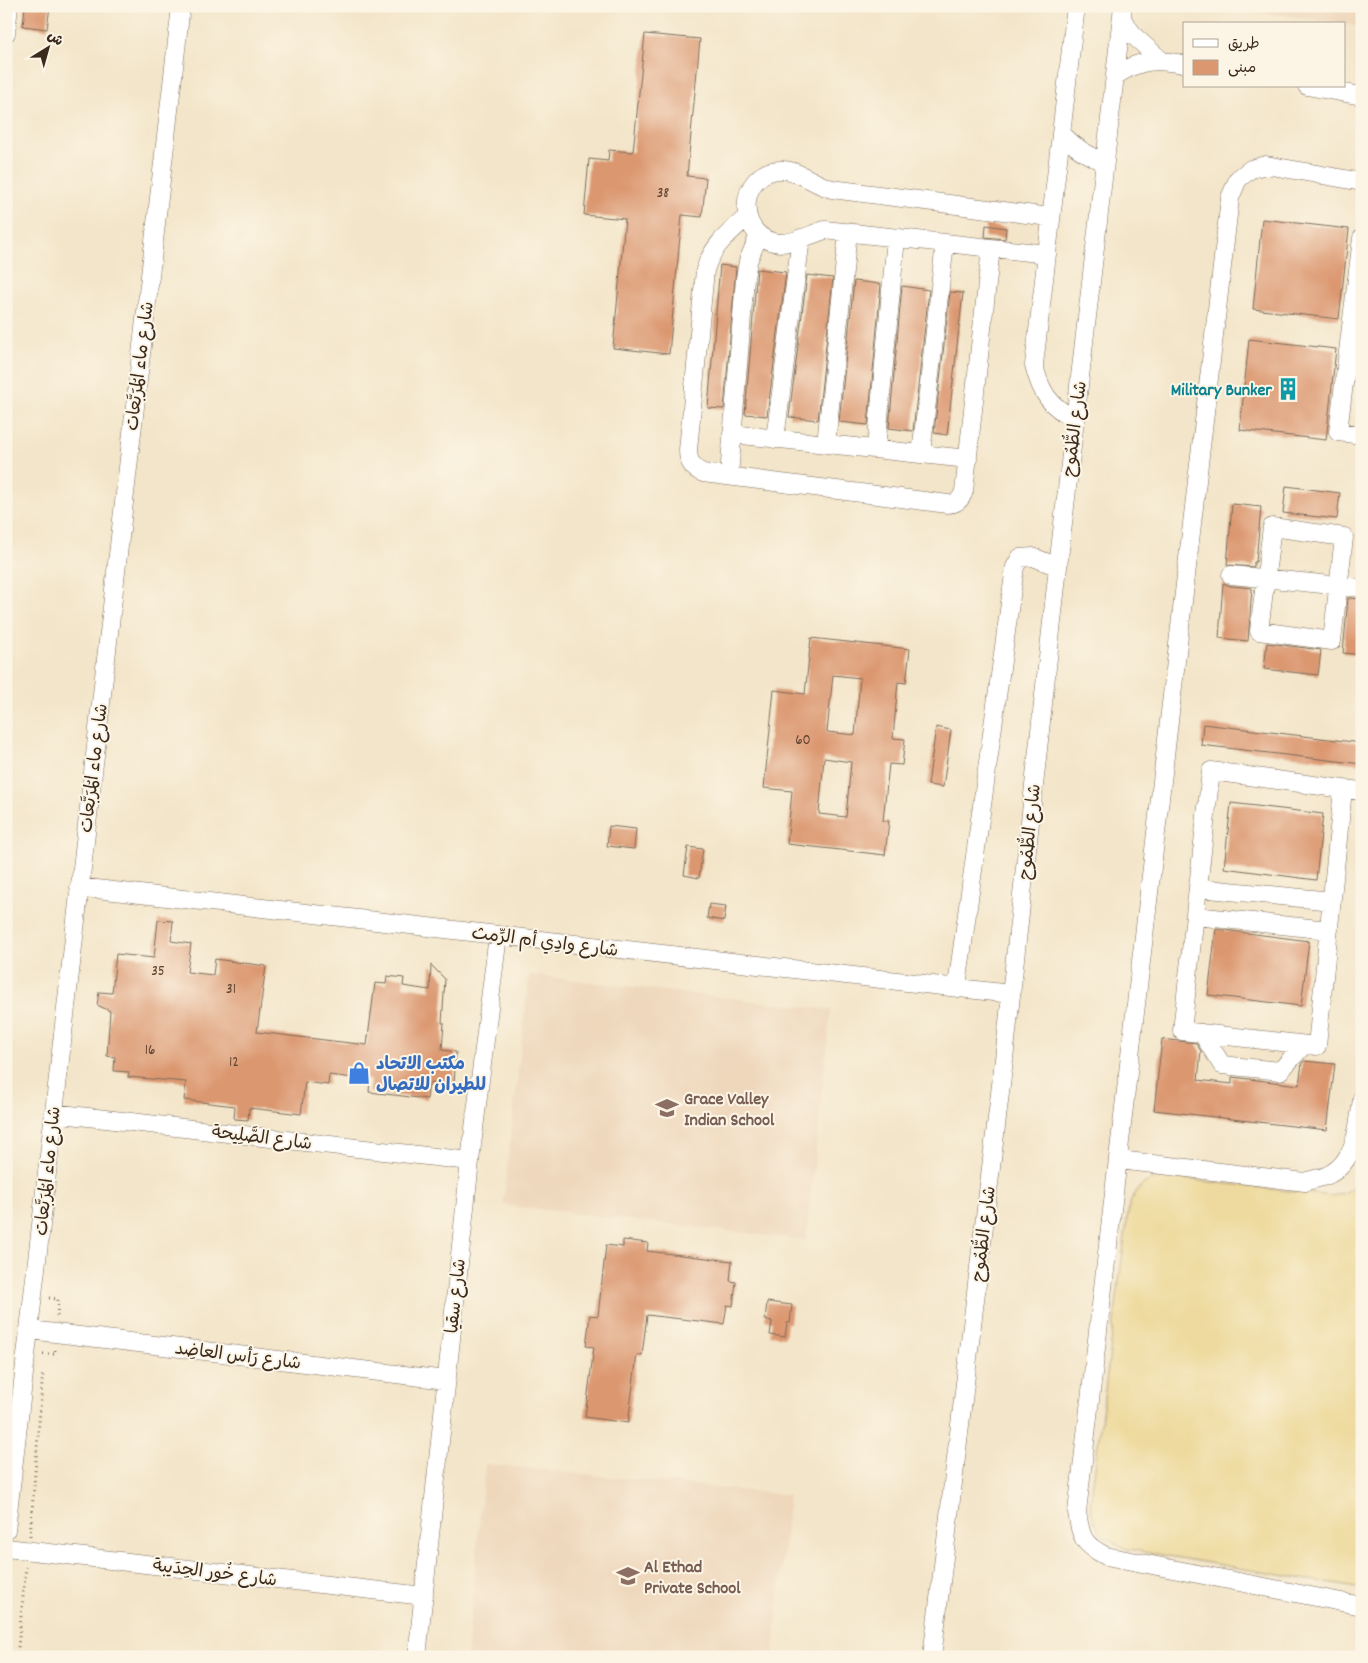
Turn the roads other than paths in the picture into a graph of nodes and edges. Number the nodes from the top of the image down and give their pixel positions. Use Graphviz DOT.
graph roads {
  1 [pos="9,6"];
  2 [pos="181,6"];
  3 [pos="1076,6"];
  4 [pos="1122,13"];
  5 [pos="6,33"];
  6 [pos="1161,60"];
  7 [pos="1183,64"];
  8 [pos="1115,76"];
  9 [pos="1318,88"];
  10 [pos="1362,96"];
  11 [pos="1061,133"];
  12 [pos="1105,162"];
  13 [pos="1362,182"];
  14 [pos="747,217"];
  15 [pos="1050,217"];
  16 [pos="848,232"];
  17 [pos="759,235"];
  18 [pos="801,238"];
  19 [pos="896,238"];
  20 [pos="1362,238"];
  21 [pos="945,243"];
  22 [pos="991,248"];
  23 [pos="1047,254"];
  24 [pos="1356,333"];
  25 [pos="1076,420"];
  26 [pos="732,434"];
  27 [pos="1362,435"];
  28 [pos="776,439"];
  29 [pos="826,444"];
  30 [pos="876,449"];
  31 [pos="922,454"];
  32 [pos="968,459"];
  33 [pos="729,476"];
  34 [pos="1058,567"];
  35 [pos="1232,575"];
  36 [pos="1266,578"];
  37 [pos="1338,586"];
  38 [pos="1362,588"];
  39 [pos="1343,789"];
  40 [pos="1362,791"];
  41 [pos="79,887"];
  42 [pos="1198,888"];
  43 [pos="1332,901"];
  44 [pos="1195,916"];
  45 [pos="1329,930"];
  46 [pos="498,935"];
  47 [pos="956,986"];
  48 [pos="1011,994"];
  49 [pos="1202,1033"];
  50 [pos="1304,1045"];
  51 [pos="1362,1098"];
  52 [pos="53,1113"];
  53 [pos="1118,1160"];
  54 [pos="470,1161"];
  55 [pos="30,1330"];
  56 [pos="446,1380"];
  57 [pos="6,1530"];
  58 [pos="6,1548"];
  59 [pos="424,1596"];
  60 [pos="1362,1606"];
  61 [pos="417,1657"];
  62 [pos="932,1657"];
  1 -- 5 [label="street"];
  2 -- 41 [label="street, شارع ماء المُرَبَّعات"];
  3 -- 11 [label="street"];
  4 -- 6 [label="street"];
  4 -- 8 [label="street, شارع الطُّمُوح"];
  6 -- 7 [label="street"];
  6 -- 8 [label="street"];
  8 -- 12 [label="street, شارع الطُّمُوح"];
  9 -- 10 [label="street"];
  11 -- 12 [label="street"];
  11 -- 15 [label="street"];
  12 -- 25 [label="street, شارع الطُّمُوح"];
  13 -- 53 [label="street"];
  14 -- 15 [label="street"];
  14 -- 17 [label="street"];
  14 -- 33 [label="street"];
  15 -- 23 [label="street"];
  16 -- 18 [label="street"];
  16 -- 19 [label="street"];
  16 -- 29 [label="street"];
  17 -- 18 [label="street"];
  17 -- 26 [label="street"];
  18 -- 28 [label="street"];
  19 -- 21 [label="street"];
  19 -- 30 [label="street"];
  20 -- 24 [label="street"];
  21 -- 22 [label="street"];
  21 -- 31 [label="street"];
  22 -- 23 [label="street"];
  22 -- 32 [label="street"];
  23 -- 25 [label="street"];
  24 -- 27 [label="street"];
  25 -- 34 [label="street, شارع الطُّمُوح"];
  26 -- 28 [label="street"];
  26 -- 33 [label="street"];
  28 -- 29 [label="street"];
  29 -- 30 [label="street"];
  30 -- 31 [label="street"];
  31 -- 32 [label="street"];
  32 -- 33 [label="street"];
  34 -- 47 [label="street"];
  34 -- 48 [label="street, شارع الطُّمُوح"];
  35 -- 36 [label="street"];
  36 -- 37 [label="street"];
  36 -- 37 [label="street"];
  36 -- 37 [label="street"];
  37 -- 38 [label="street"];
  39 -- 40 [label="street"];
  39 -- 42 [label="street"];
  39 -- 43 [label="street"];
  41 -- 46 [label="street, شارع وادِي أم الرِّمث"];
  41 -- 52 [label="street, شارع ماء المُرَبَّعات"];
  42 -- 43 [label="street"];
  42 -- 44 [label="street"];
  43 -- 45 [label="street"];
  44 -- 45 [label="street"];
  44 -- 49 [label="street"];
  45 -- 50 [label="street"];
  46 -- 47 [label="street, شارع وادِي أم الرِّمث"];
  46 -- 54 [label="street, شارع سقيا"];
  47 -- 48 [label="street, شارع وادِي أم الرِّمث"];
  48 -- 62 [label="street, شارع الطُّمُوح"];
  49 -- 50 [label="street"];
  49 -- 50 [label="street"];
  51 -- 53 [label="street"];
  52 -- 54 [label="street, شارع الصَّلِيحة"];
  52 -- 55 [label="street, شارع ماء المُرَبَّعات"];
  53 -- 60 [label="street"];
  54 -- 56 [label="street, شارع سقيا"];
  55 -- 56 [label="street, شارع رَأس العاضِد"];
  55 -- 57 [label="street, شارع ماء المُرَبَّعات"];
  56 -- 59 [label="street, شارع سقيا"];
  58 -- 59 [label="street, شارع خُور الحِدَيبة"];
  59 -- 61 [label="street, شارع سقيا"];
}
